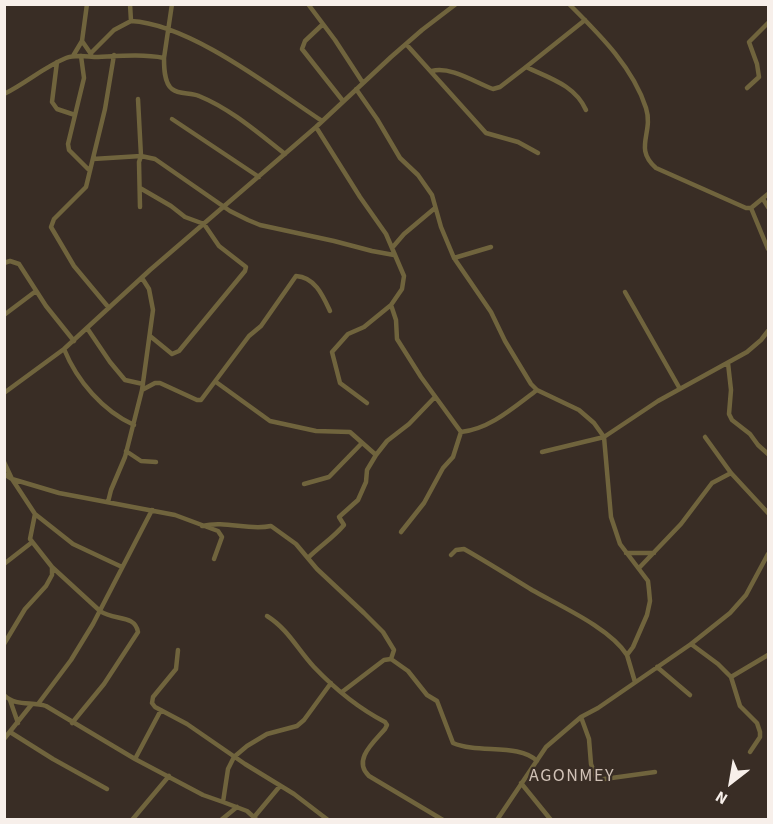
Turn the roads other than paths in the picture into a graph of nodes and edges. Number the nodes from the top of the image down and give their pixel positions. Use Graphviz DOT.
graph roads {
  1 [pos="87,4"];
  2 [pos="130,4"];
  3 [pos="172,4"];
  4 [pos="308,4"];
  5 [pos="456,4"];
  6 [pos="569,4"];
  7 [pos="585,20"];
  8 [pos="130,21"];
  9 [pos="768,23"];
  10 [pos="323,24"];
  11 [pos="168,28"];
  12 [pos="82,41"];
  13 [pos="406,44"];
  14 [pos="91,55"];
  15 [pos="114,55"];
  16 [pos="73,56"];
  17 [pos="81,56"];
  18 [pos="164,58"];
  19 [pos="57,62"];
  20 [pos="526,67"];
  21 [pos="432,71"];
  22 [pos="363,82"];
  23 [pos="747,88"];
  24 [pos="356,89"];
  25 [pos="5,93"];
  26 [pos="138,99"];
  27 [pos="343,101"];
  28 [pos="586,110"];
  29 [pos="75,115"];
  30 [pos="171,118"];
  31 [pos="322,121"];
  32 [pos="316,127"];
  33 [pos="538,153"];
  34 [pos="285,154"];
  35 [pos="141,156"];
  36 [pos="93,159"];
  37 [pos="90,171"];
  38 [pos="259,177"];
  39 [pos="140,188"];
  40 [pos="768,194"];
  41 [pos="763,199"];
  42 [pos="140,207"];
  43 [pos="223,207"];
  44 [pos="768,207"];
  45 [pos="435,208"];
  46 [pos="751,208"];
  47 [pos="204,224"];
  48 [pos="491,247"];
  49 [pos="392,248"];
  50 [pos="768,249"];
  51 [pos="394,255"];
  52 [pos="454,258"];
  53 [pos="4,263"];
  54 [pos="142,278"];
  55 [pos="36,291"];
  56 [pos="625,291"];
  57 [pos="391,305"];
  58 [pos="109,308"];
  59 [pos="330,311"];
  60 [pos="4,315"];
  61 [pos="87,328"];
  62 [pos="768,330"];
  63 [pos="150,336"];
  64 [pos="74,340"];
  65 [pos="64,349"];
  66 [pos="728,363"];
  67 [pos="216,382"];
  68 [pos="143,387"];
  69 [pos="680,389"];
  70 [pos="537,390"];
  71 [pos="4,393"];
  72 [pos="435,396"];
  73 [pos="367,403"];
  74 [pos="134,425"];
  75 [pos="460,432"];
  76 [pos="604,437"];
  77 [pos="705,437"];
  78 [pos="362,443"];
  79 [pos="126,451"];
  80 [pos="542,452"];
  81 [pos="376,454"];
  82 [pos="768,454"];
  83 [pos="4,462"];
  84 [pos="156,462"];
  85 [pos="731,473"];
  86 [pos="4,474"];
  87 [pos="12,479"];
  88 [pos="304,484"];
  89 [pos="108,502"];
  90 [pos="152,510"];
  91 [pos="768,513"];
  92 [pos="35,514"];
  93 [pos="202,526"];
  94 [pos="401,532"];
  95 [pos="31,543"];
  96 [pos="626,553"];
  97 [pos="654,553"];
  98 [pos="768,554"];
  99 [pos="451,555"];
  100 [pos="308,558"];
  101 [pos="214,559"];
  102 [pos="4,564"];
  103 [pos="52,567"];
  104 [pos="122,567"];
  105 [pos="639,568"];
  106 [pos="100,611"];
  107 [pos="267,616"];
  108 [pos="4,644"];
  109 [pos="691,644"];
  110 [pos="178,650"];
  111 [pos="627,655"];
  112 [pos="768,655"];
  113 [pos="390,659"];
  114 [pos="657,667"];
  115 [pos="731,677"];
  116 [pos="635,682"];
  117 [pos="331,683"];
  118 [pos="342,692"];
  119 [pos="4,695"];
  120 [pos="690,695"];
  121 [pos="10,700"];
  122 [pos="32,704"];
  123 [pos="38,704"];
  124 [pos="161,710"];
  125 [pos="581,717"];
  126 [pos="18,723"];
  127 [pos="72,723"];
  128 [pos="10,732"];
  129 [pos="4,739"];
  130 [pos="750,752"];
  131 [pos="234,757"];
  132 [pos="135,759"];
  133 [pos="537,761"];
  134 [pos="655,772"];
  135 [pos="169,776"];
  136 [pos="521,783"];
  137 [pos="280,786"];
  138 [pos="107,789"];
  139 [pos="223,802"];
  140 [pos="237,807"];
  141 [pos="315,809"];
  142 [pos="256,818"];
  143 [pos="132,819"];
  144 [pos="221,819"];
  145 [pos="318,819"];
  146 [pos="328,819"];
  147 [pos="443,819"];
  148 [pos="497,819"];
  149 [pos="551,819"];
  1 -- 12 [label="street"];
  2 -- 8 [label="street"];
  3 -- 11 [label="street"];
  4 -- 10 [label="street"];
  5 -- 13 [label="street"];
  6 -- 7 [label="street"];
  7 -- 20 [label="street"];
  7 -- 46 [label="street"];
  8 -- 11 [label="street"];
  8 -- 14 [label="street"];
  9 -- 23 [label="street"];
  10 -- 22 [label="street"];
  10 -- 27 [label="street"];
  11 -- 18 [label="street"];
  11 -- 31 [label="street"];
  12 -- 14 [label="street"];
  12 -- 16 [label="street"];
  13 -- 21 [label="street"];
  13 -- 22 [label="street"];
  14 -- 15 [label="street"];
  14 -- 17 [label="street"];
  15 -- 18 [label="street"];
  15 -- 36 [label="street"];
  16 -- 17 [label="street"];
  16 -- 19 [label="street"];
  17 -- 29 [label="street"];
  18 -- 34 [label="street"];
  19 -- 25 [label="street"];
  19 -- 29 [label="street"];
  20 -- 21 [label="street"];
  20 -- 28 [label="street"];
  21 -- 33 [label="street"];
  22 -- 24 [label="street"];
  24 -- 27 [label="street"];
  24 -- 45 [label="street"];
  26 -- 35 [label="street"];
  27 -- 31 [label="street"];
  29 -- 37 [label="street"];
  30 -- 38 [label="street"];
  31 -- 32 [label="street"];
  32 -- 34 [label="street"];
  32 -- 49 [label="street"];
  34 -- 38 [label="street"];
  35 -- 36 [label="street"];
  35 -- 39 [label="street"];
  35 -- 43 [label="street"];
  36 -- 37 [label="street"];
  37 -- 58 [label="street"];
  38 -- 43 [label="street"];
  39 -- 42 [label="street"];
  39 -- 47 [label="street"];
  40 -- 41 [label="street"];
  41 -- 44 [label="street"];
  41 -- 46 [label="street"];
  43 -- 47 [label="street"];
  43 -- 51 [label="street"];
  45 -- 49 [label="street"];
  45 -- 52 [label="street"];
  46 -- 50 [label="street"];
  47 -- 54 [label="street"];
  47 -- 63 [label="street"];
  48 -- 52 [label="street"];
  49 -- 51 [label="street"];
  51 -- 57 [label="street"];
  52 -- 70 [label="street"];
  53 -- 55 [label="street"];
  54 -- 58 [label="street"];
  54 -- 63 [label="street"];
  55 -- 60 [label="street"];
  55 -- 64 [label="street"];
  56 -- 69 [label="street"];
  57 -- 72 [label="street"];
  57 -- 73 [label="street"];
  58 -- 61 [label="street"];
  59 -- 67 [label="street"];
  61 -- 64 [label="street"];
  61 -- 68 [label="street"];
  62 -- 66 [label="street"];
  63 -- 68 [label="street"];
  64 -- 65 [label="street"];
  65 -- 71 [label="street"];
  65 -- 74 [label="street"];
  66 -- 69 [label="street"];
  66 -- 82 [label="street"];
  67 -- 68 [label="street"];
  67 -- 78 [label="street"];
  68 -- 74 [label="street"];
  69 -- 76 [label="street"];
  70 -- 75 [label="street"];
  70 -- 76 [label="street"];
  72 -- 75 [label="street"];
  72 -- 81 [label="street"];
  74 -- 79 [label="street"];
  75 -- 94 [label="street"];
  76 -- 80 [label="street"];
  76 -- 96 [label="street"];
  77 -- 85 [label="street"];
  78 -- 81 [label="street"];
  78 -- 88 [label="street"];
  79 -- 84 [label="street"];
  79 -- 89 [label="street"];
  81 -- 100 [label="street"];
  83 -- 87 [label="street"];
  85 -- 91 [label="street"];
  85 -- 97 [label="street"];
  86 -- 87 [label="street"];
  87 -- 89 [label="street"];
  87 -- 92 [label="street"];
  89 -- 90 [label="street"];
  90 -- 93 [label="street"];
  90 -- 104 [label="street"];
  92 -- 95 [label="street"];
  92 -- 104 [label="street"];
  93 -- 100 [label="street"];
  93 -- 101 [label="street"];
  95 -- 102 [label="street"];
  95 -- 103 [label="street"];
  96 -- 97 [label="street"];
  96 -- 105 [label="street"];
  97 -- 105 [label="street"];
  98 -- 109 [label="street"];
  99 -- 111 [label="street"];
  100 -- 113 [label="street"];
  103 -- 106 [label="street"];
  103 -- 108 [label="street"];
  104 -- 106 [label="street"];
  105 -- 111 [label="street"];
  106 -- 123 [label="street"];
  106 -- 127 [label="street"];
  107 -- 117 [label="street"];
  109 -- 114 [label="street"];
  109 -- 115 [label="street"];
  110 -- 124 [label="street"];
  111 -- 116 [label="street"];
  112 -- 115 [label="street"];
  113 -- 118 [label="street"];
  113 -- 133 [label="street"];
  114 -- 116 [label="street"];
  114 -- 120 [label="street"];
  115 -- 130 [label="street"];
  116 -- 125 [label="street"];
  117 -- 118 [label="street"];
  117 -- 131 [label="street"];
  118 -- 147 [label="street"];
  119 -- 121 [label="street"];
  121 -- 122 [label="street"];
  121 -- 126 [label="street"];
  122 -- 123 [label="street"];
  122 -- 126 [label="street"];
  123 -- 127 [label="street"];
  124 -- 131 [label="street"];
  124 -- 132 [label="street"];
  125 -- 133 [label="street"];
  125 -- 134 [label="street"];
  126 -- 128 [label="street"];
  127 -- 132 [label="street"];
  128 -- 129 [label="street"];
  128 -- 138 [label="street"];
  131 -- 137 [label="street"];
  131 -- 139 [label="street"];
  132 -- 135 [label="street"];
  133 -- 136 [label="street"];
  135 -- 139 [label="street"];
  135 -- 143 [label="street"];
  136 -- 148 [label="street"];
  136 -- 149 [label="street"];
  137 -- 141 [label="street"];
  137 -- 142 [label="street"];
  139 -- 140 [label="street"];
  140 -- 142 [label="street"];
  140 -- 144 [label="street"];
  141 -- 145 [label="street"];
  141 -- 146 [label="street"];
}
